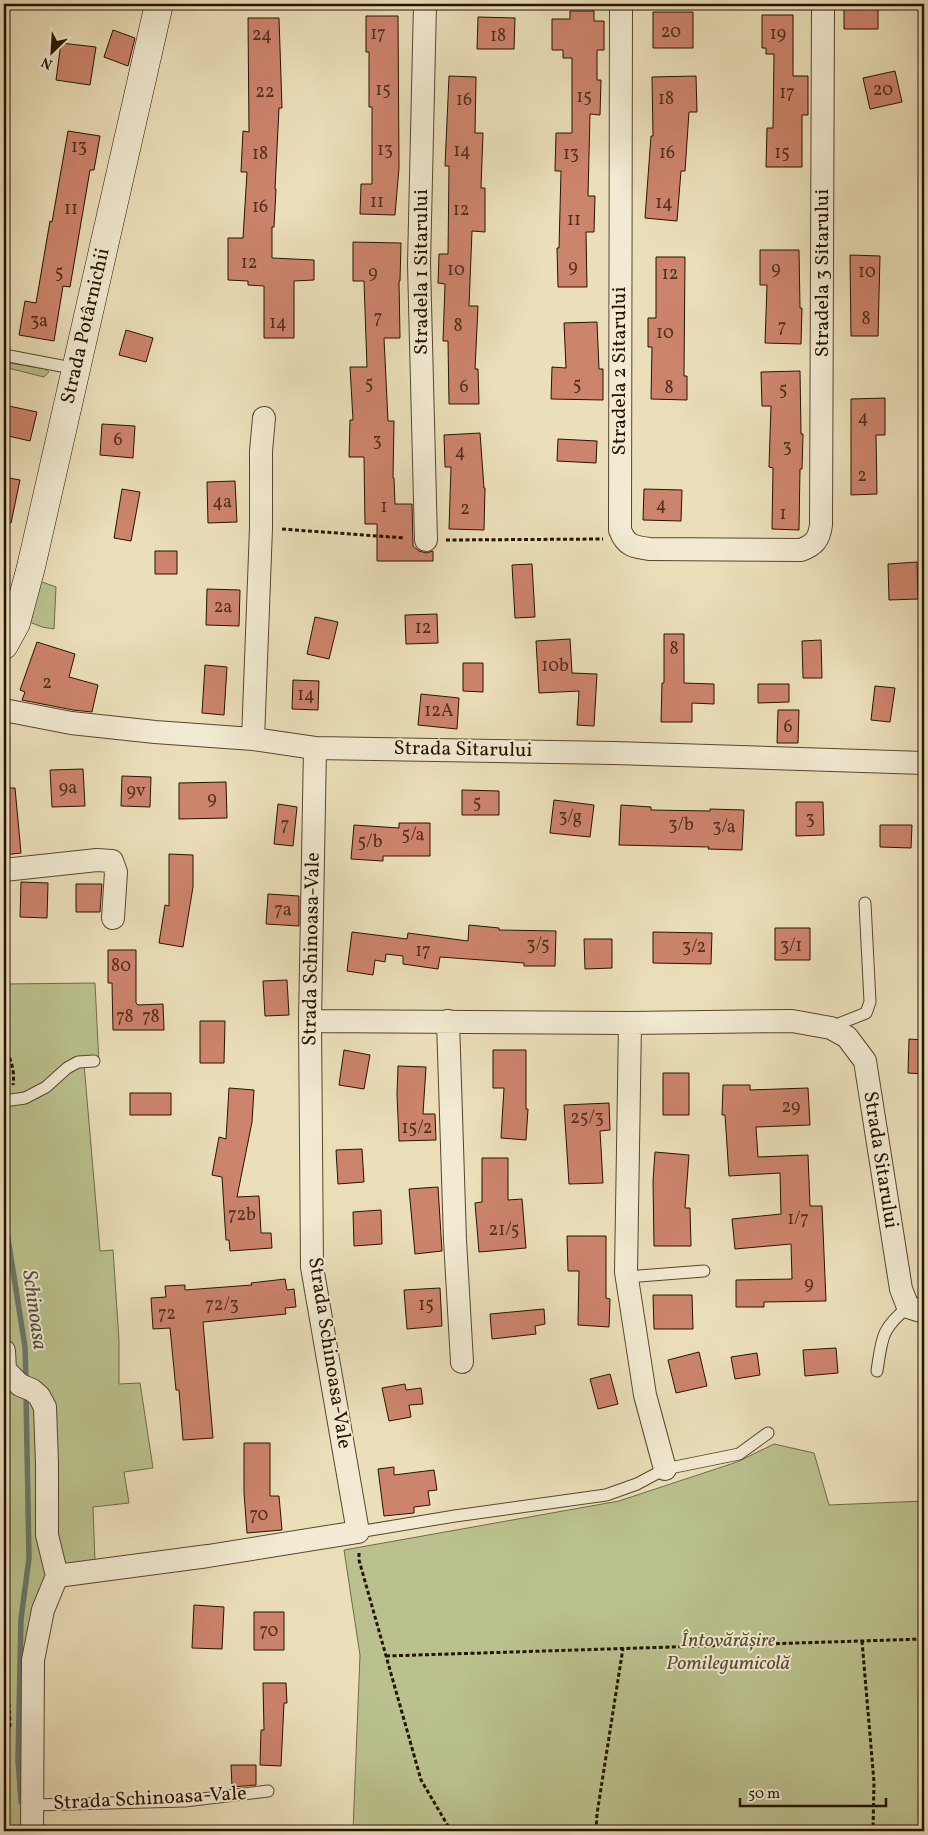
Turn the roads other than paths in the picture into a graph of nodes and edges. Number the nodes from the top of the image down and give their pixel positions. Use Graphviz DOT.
graph roads {
  1 [pos="159,4"];
  2 [pos="425,4"];
  3 [pos="621,4"];
  4 [pos="823,4"];
  5 [pos="4,355"];
  6 [pos="77,369"];
  7 [pos="264,418"];
  8 [pos="426,540"];
  9 [pos="816,541"];
  10 [pos="4,645"];
  11 [pos="4,710"];
  12 [pos="253,739"];
  13 [pos="315,748"];
  14 [pos="924,763"];
  15 [pos="4,870"];
  16 [pos="865,903"];
  17 [pos="113,918"];
  18 [pos="310,1021"];
  19 [pos="448,1022"];
  20 [pos="630,1023"];
  21 [pos="830,1028"];
  22 [pos="94,1061"];
  23 [pos="7,1097"];
  24 [pos="704,1271"];
  25 [pos="626,1277"];
  26 [pos="916,1310"];
  27 [pos="4,1351"];
  28 [pos="462,1362"];
  29 [pos="877,1371"];
  30 [pos="768,1433"];
  31 [pos="665,1469"];
  32 [pos="358,1532"];
  33 [pos="56,1576"];
  34 [pos="268,1791"];
  35 [pos="32,1806"];
  36 [pos="32,1831"];
  1 -- 6 [label="street, Strada Potârnichii"];
  2 -- 8 [label="street, Stradela 1 Sitarului"];
  3 -- 9 [label="street, Stradela 2 Sitarului"];
  4 -- 9 [label="street, Stradela 3 Sitarului"];
  5 -- 6 [label="lane"];
  6 -- 10 [label="street, Strada Potârnichii"];
  7 -- 12 [label="street"];
  11 -- 12 [label="street, Strada Sitarului"];
  12 -- 13 [label="street, Strada Sitarului"];
  13 -- 14 [label="street, Strada Sitarului"];
  13 -- 18 [label="street, Strada Schinoasa-Vale"];
  15 -- 17 [label="street"];
  16 -- 21 [label="lane"];
  18 -- 19 [label="street, Strada Sitarului"];
  18 -- 32 [label="street, Strada Schinoasa-Vale"];
  19 -- 20 [label="street, Strada Sitarului"];
  19 -- 28 [label="street"];
  20 -- 21 [label="street, Strada Sitarului"];
  20 -- 25 [label="street"];
  21 -- 26 [label="street, Strada Sitarului"];
  22 -- 23 [label="lane"];
  24 -- 25 [label="lane"];
  25 -- 31 [label="street"];
  26 -- 29 [label="lane"];
  27 -- 33 [label="street"];
  30 -- 31 [label="lane"];
  31 -- 32 [label="lane"];
  32 -- 33 [label="street"];
  33 -- 35 [label="street, Strada Schinoasa-Vale"];
  34 -- 35 [label="lane, Strada Schinoasa-Vale"];
  35 -- 36 [label="street, Strada Schinoasa-Vale"];
}
